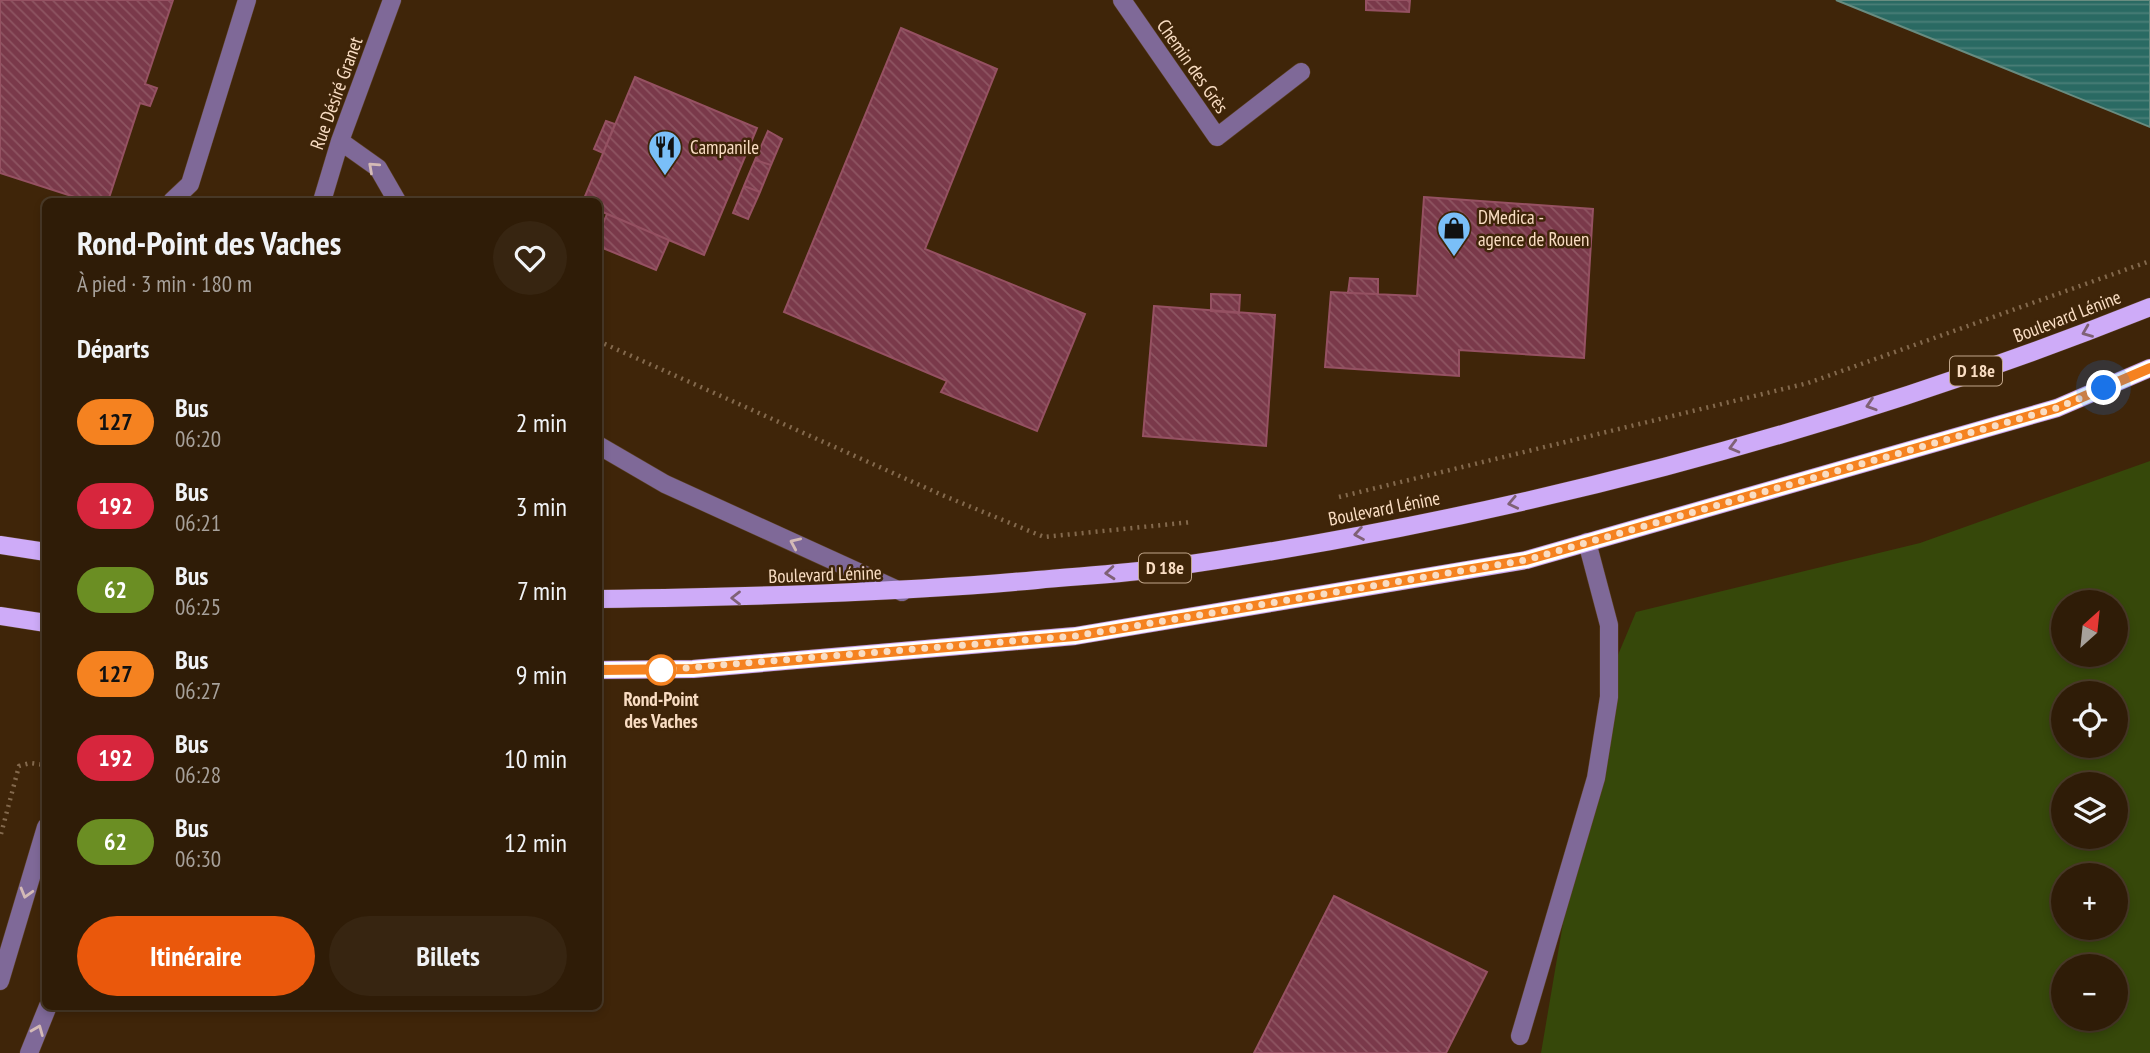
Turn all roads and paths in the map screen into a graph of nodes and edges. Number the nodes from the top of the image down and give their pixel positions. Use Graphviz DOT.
graph roads {
  1 [pos="247,0"];
  2 [pos="392,0"];
  3 [pos="1122,0"];
  4 [pos="1301,72"];
  5 [pos="340,141"];
  6 [pos="175,198"];
  7 [pos="323,198"];
  8 [pos="395,198"];
  9 [pos="2150,261"];
  10 [pos="2150,307"];
  11 [pos="602,343"];
  12 [pos="2150,368"];
  13 [pos="602,447"];
  14 [pos="1336,498"];
  15 [pos="1203,521"];
  16 [pos="1587,542"];
  17 [pos="0,545"];
  18 [pos="42,551"];
  19 [pos="902,592"];
  20 [pos="602,599"];
  21 [pos="0,616"];
  22 [pos="42,622"];
  23 [pos="602,670"];
  24 [pos="42,764"];
  25 [pos="0,838"];
  26 [pos="42,840"];
  27 [pos="0,981"];
  28 [pos="46,1010"];
  29 [pos="1520,1037"];
  30 [pos="29,1053"];
  1 -- 6 [label="street"];
  2 -- 5 [label="street, Rue Désiré Granet"];
  3 -- 4 [label="street, Chemin des Grès"];
  5 -- 7 [label="street, Rue Désiré Granet"];
  8 -- 5 [label="street, one-way"];
  9 -- 14 [label="path"];
  10 -- 19 [label="main road, Boulevard Lénine / D 18e, one-way"];
  11 -- 15 [label="path"];
  12 -- 16 [label="main road"];
  19 -- 13 [label="street, one-way"];
  16 -- 23 [label="main road"];
  16 -- 29 [label="street"];
  17 -- 18 [label="main road"];
  19 -- 20 [label="main road, Boulevard Lénine / D 18e, one-way"];
  21 -- 22 [label="main road"];
  24 -- 25 [label="path"];
  26 -- 27 [label="street, one-way"];
  30 -- 28 [label="street, one-way"];
}
